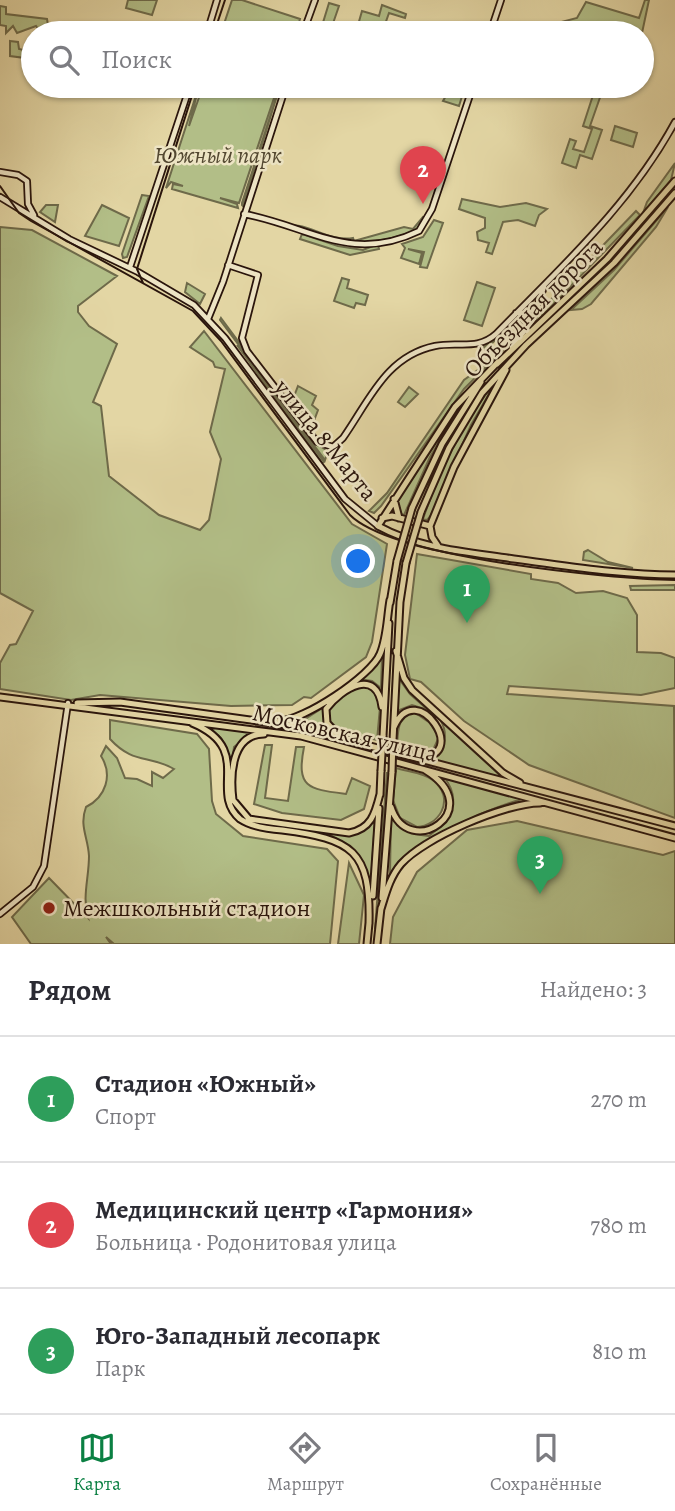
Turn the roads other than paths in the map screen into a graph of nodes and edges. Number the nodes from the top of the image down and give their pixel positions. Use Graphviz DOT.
graph roads {
  1 [pos="217,0"];
  2 [pos="314,0"];
  3 [pos="501,0"];
  4 [pos="211,21"];
  5 [pos="307,21"];
  6 [pos="494,21"];
  7 [pos="186,98"];
  8 [pos="282,98"];
  9 [pos="469,98"];
  10 [pos="675,122"];
  11 [pos="0,173"];
  12 [pos="675,181"];
  13 [pos="675,193"];
  14 [pos="29,194"];
  15 [pos="0,197"];
  16 [pos="12,203"];
  17 [pos="244,214"];
  18 [pos="42,223"];
  19 [pos="229,265"];
  20 [pos="130,267"];
  21 [pos="545,283"];
  22 [pos="516,313"];
  23 [pos="208,319"];
  24 [pos="528,327"];
  25 [pos="509,351"];
  26 [pos="515,356"];
  27 [pos="498,362"];
  28 [pos="394,499"];
  29 [pos="382,518"];
  30 [pos="400,518"];
  31 [pos="378,526"];
  32 [pos="430,526"];
  33 [pos="441,548"];
  34 [pos="675,575"];
  35 [pos="390,600"];
  36 [pos="397,651"];
  37 [pos="0,695"];
  38 [pos="67,704"];
  39 [pos="183,719"];
  40 [pos="263,721"];
  41 [pos="384,726"];
  42 [pos="392,730"];
  43 [pos="292,735"];
  44 [pos="343,737"];
  45 [pos="411,756"];
  46 [pos="419,767"];
  47 [pos="532,790"];
  48 [pos="380,794"];
  49 [pos="390,797"];
  50 [pos="547,803"];
  51 [pos="675,826"];
  52 [pos="675,838"];
  53 [pos="381,909"];
  54 [pos="0,914"];
  55 [pos="369,924"];
  56 [pos="367,944"];
  57 [pos="377,944"];
  1 -- 4 [label="street"];
  2 -- 5 [label="street"];
  3 -- 6 [label="street"];
  7 -- 20 [label="street"];
  8 -- 17 [label="street"];
  9 -- 17 [label="street"];
  10 -- 21 [label="street"];
  11 -- 14 [label="street"];
  12 -- 25 [label="main road, Объездная дорога"];
  13 -- 26 [label="main road, Объездная дорога"];
  14 -- 16 [label="street"];
  14 -- 18 [label="street"];
  15 -- 16 [label="street, улица 8 Марта"];
  16 -- 18 [label="street, улица 8 Марта"];
  17 -- 19 [label="street"];
  18 -- 20 [label="street, улица 8 Марта"];
  19 -- 22 [label="street"];
  19 -- 23 [label="street"];
  20 -- 23 [label="street, улица 8 Марта"];
  21 -- 22 [label="street"];
  21 -- 24 [label="street"];
  22 -- 24 [label="street"];
  23 -- 31 [label="street, улица 8 Марта"];
  24 -- 25 [label="street"];
  25 -- 27 [label="main road, Объездная дорога"];
  26 -- 32 [label="main road"];
  26 -- 36 [label="main road, Объездная дорога, bridge"];
  27 -- 28 [label="main road"];
  27 -- 35 [label="main road, Объездная дорога, bridge"];
  28 -- 29 [label="main road"];
  28 -- 30 [label="main road"];
  29 -- 30 [label="main road"];
  29 -- 31 [label="main road"];
  30 -- 32 [label="main road"];
  31 -- 33 [label="main road, улица 8 Марта"];
  32 -- 33 [label="main road"];
  33 -- 34 [label="main road, улица 8 Марта"];
  35 -- 40 [label="main road"];
  35 -- 41 [label="main road"];
  36 -- 42 [label="main road"];
  36 -- 47 [label="main road"];
  37 -- 38 [label="main road, Московская улица"];
  38 -- 39 [label="main road, Московская улица"];
  38 -- 40 [label="main road, Московская улица"];
  38 -- 54 [label="street"];
  39 -- 43 [label="main road, Московская улица"];
  39 -- 55 [label="main road"];
  40 -- 44 [label="main road, Московская улица"];
  41 -- 44 [label="main road"];
  41 -- 48 [label="main road, bridge"];
  42 -- 45 [label="main road"];
  42 -- 49 [label="main road, bridge"];
  43 -- 46 [label="main road, Московская улица"];
  43 -- 48 [label="main road"];
  44 -- 45 [label="main road, Московская улица"];
  45 -- 47 [label="main road, Московская улица"];
  46 -- 49 [label="main road"];
  46 -- 50 [label="main road, Московская улица"];
  47 -- 51 [label="main road, Московская улица"];
  48 -- 55 [label="main road"];
  49 -- 53 [label="main road"];
  50 -- 52 [label="main road, Московская улица"];
  50 -- 53 [label="main road"];
  53 -- 57 [label="main road"];
  55 -- 56 [label="main road"];
}
